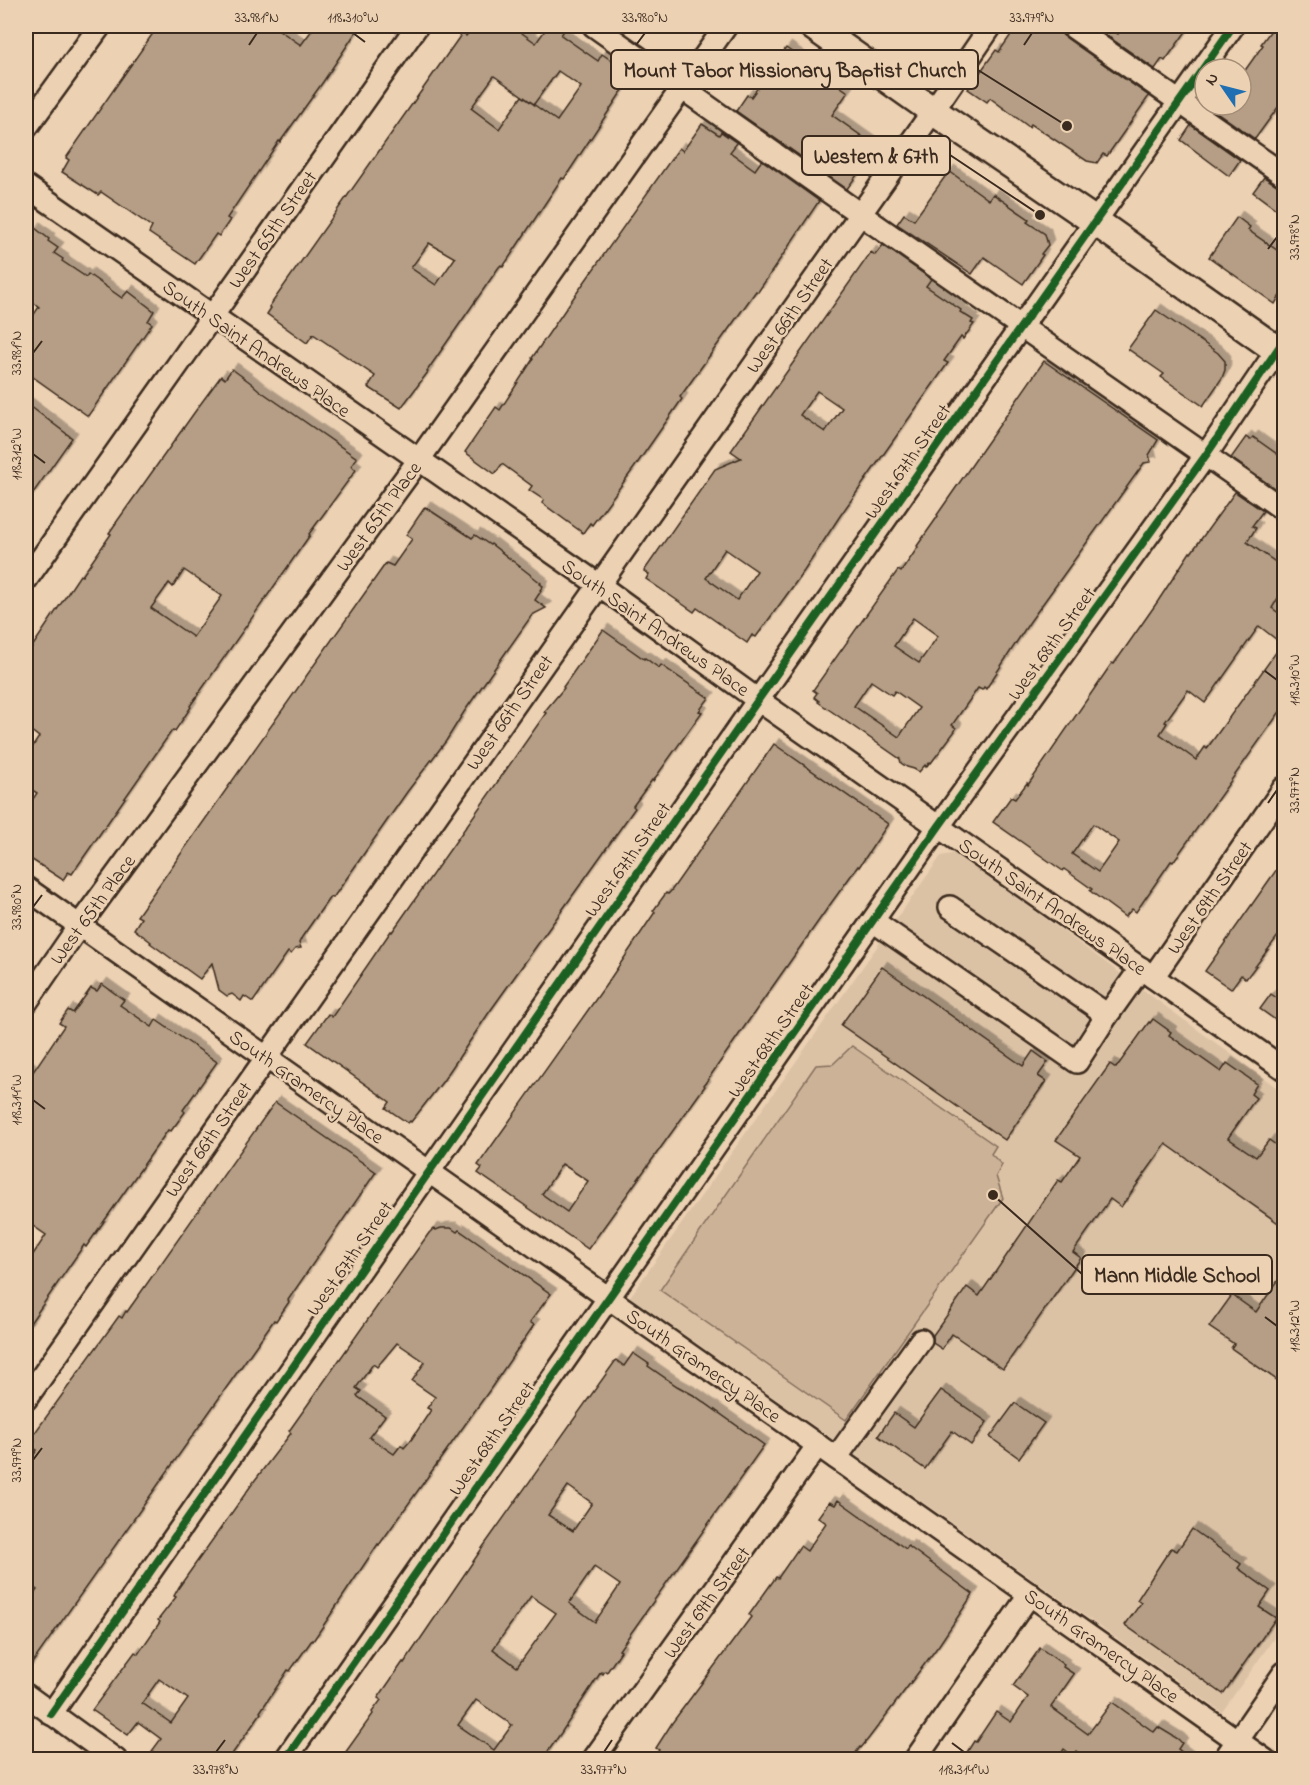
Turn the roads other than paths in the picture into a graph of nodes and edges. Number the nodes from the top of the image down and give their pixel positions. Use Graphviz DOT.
graph roads {
  1 [pos="100,26"];
  2 [pos="417,26"];
  3 [pos="594,26"];
  4 [pos="726,26"];
  5 [pos="813,26"];
  6 [pos="992,26"];
  7 [pos="1071,26"];
  8 [pos="1233,26"];
  9 [pos="682,87"];
  10 [pos="1179,101"];
  11 [pos="933,111"];
  12 [pos="26,128"];
  13 [pos="1284,175"];
  14 [pos="26,186"];
  15 [pos="860,214"];
  16 [pos="1096,222"];
  17 [pos="211,316"];
  18 [pos="1022,327"];
  19 [pos="1282,348"];
  20 [pos="1206,455"];
  21 [pos="418,460"];
  22 [pos="1284,510"];
  23 [pos="26,580"];
  24 [pos="598,585"];
  25 [pos="758,700"];
  26 [pos="1284,788"];
  27 [pos="939,826"];
  28 [pos="26,888"];
  29 [pos="950,907"];
  30 [pos="873,921"];
  31 [pos="79,926"];
  32 [pos="1147,972"];
  33 [pos="26,1003"];
  34 [pos="1104,1020"];
  35 [pos="266,1057"];
  36 [pos="1284,1069"];
  37 [pos="429,1172"];
  38 [pos="609,1299"];
  39 [pos="921,1340"];
  40 [pos="26,1399"];
  41 [pos="818,1445"];
  42 [pos="836,1458"];
  43 [pos="1030,1594"];
  44 [pos="1284,1673"];
  45 [pos="26,1695"];
  46 [pos="51,1714"];
  47 [pos="1238,1740"];
  48 [pos="116,1760"];
  49 [pos="285,1760"];
  50 [pos="593,1760"];
  51 [pos="915,1760"];
  52 [pos="1224,1760"];
  53 [pos="1265,1760"];
  1 -- 12 [label="street"];
  2 -- 17 [label="street, West 65th Street"];
  3 -- 9 [label="street"];
  4 -- 9 [label="street, West 65th Place"];
  5 -- 11 [label="main road"];
  6 -- 11 [label="street, West 66th Street"];
  7 -- 10 [label="street"];
  8 -- 10 [label="street, West 67th Street"];
  9 -- 15 [label="street"];
  9 -- 21 [label="street, West 65th Place"];
  10 -- 13 [label="street"];
  10 -- 16 [label="street, West 67th Street"];
  11 -- 15 [label="street, West 66th Street"];
  11 -- 16 [label="main road"];
  14 -- 17 [label="street, South Saint Andrews Place"];
  15 -- 18 [label="street"];
  15 -- 24 [label="street, West 66th Street"];
  16 -- 18 [label="street, West 67th Street"];
  16 -- 19 [label="main road"];
  17 -- 21 [label="street, South Saint Andrews Place"];
  17 -- 23 [label="street, West 65th Street"];
  18 -- 20 [label="street"];
  18 -- 25 [label="street, West 67th Street"];
  19 -- 20 [label="street, West 68th Street"];
  20 -- 22 [label="street"];
  20 -- 27 [label="street, West 68th Street"];
  21 -- 24 [label="street, South Saint Andrews Place"];
  21 -- 31 [label="street, West 65th Place"];
  24 -- 25 [label="street, South Saint Andrews Place"];
  24 -- 35 [label="street, West 66th Street"];
  25 -- 27 [label="street, South Saint Andrews Place"];
  25 -- 37 [label="street, West 67th Street"];
  26 -- 32 [label="street, West 69th Street"];
  27 -- 30 [label="street, West 68th Street"];
  27 -- 32 [label="street, South Saint Andrews Place"];
  28 -- 31 [label="street, South Gramercy Place"];
  29 -- 34 [label="street"];
  30 -- 34 [label="street, West 69th Street"];
  30 -- 38 [label="street, West 68th Street"];
  31 -- 33 [label="street, West 65th Place"];
  31 -- 35 [label="street, South Gramercy Place"];
  32 -- 34 [label="street, West 69th Street"];
  32 -- 36 [label="street, South Saint Andrews Place"];
  35 -- 37 [label="street, South Gramercy Place"];
  35 -- 40 [label="street, West 66th Street"];
  37 -- 38 [label="street, South Gramercy Place"];
  37 -- 46 [label="street, West 67th Street"];
  38 -- 41 [label="street, South Gramercy Place"];
  38 -- 49 [label="street, West 68th Street"];
  39 -- 42 [label="street"];
  41 -- 42 [label="street, South Gramercy Place"];
  41 -- 50 [label="street, West 69th Street"];
  42 -- 43 [label="street, South Gramercy Place"];
  43 -- 47 [label="street, South Gramercy Place"];
  43 -- 51 [label="street"];
  44 -- 47 [label="street"];
  45 -- 46 [label="street"];
  46 -- 48 [label="street"];
  47 -- 52 [label="street"];
  47 -- 53 [label="street, South Gramercy Place"];
}
